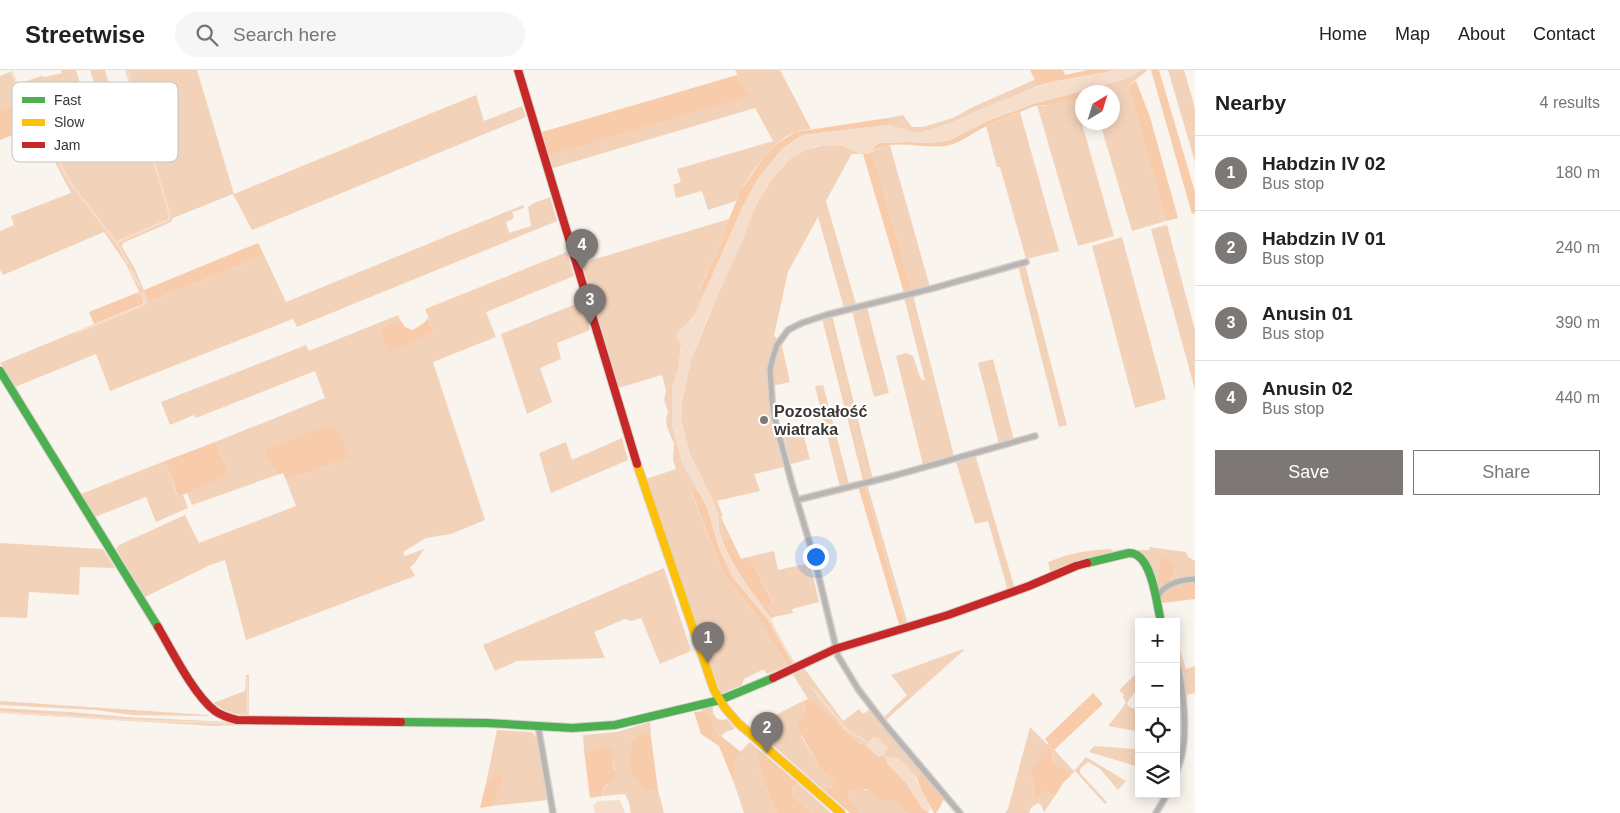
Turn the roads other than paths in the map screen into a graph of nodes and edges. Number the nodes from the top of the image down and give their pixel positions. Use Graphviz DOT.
graph roads {
  1 [pos="518,70"];
  2 [pos="1026,262"];
  3 [pos="0,371"];
  4 [pos="1035,436"];
  5 [pos="797,500"];
  6 [pos="1195,579"];
  7 [pos="1157,601"];
  8 [pos="1160,618"];
  9 [pos="835,649"];
  10 [pos="1176,663"];
  11 [pos="720,700"];
  12 [pos="538,726"];
  13 [pos="1180,762"];
  14 [pos="1165,798"];
  15 [pos="553,813"];
  16 [pos="841,813"];
  17 [pos="960,813"];
  18 [pos="1156,813"];
  1 -- 11 [label="street"];
  2 -- 5 [label="street"];
  3 -- 12 [label="street"];
  4 -- 5 [label="street"];
  5 -- 9 [label="street"];
  6 -- 7 [label="street"];
  7 -- 8 [label="street"];
  7 -- 9 [label="street"];
  9 -- 11 [label="street"];
  9 -- 17 [label="street"];
  10 -- 13 [label="street"];
  11 -- 12 [label="street"];
  11 -- 16 [label="street"];
  12 -- 15 [label="street"];
  14 -- 18 [label="street"];
}
